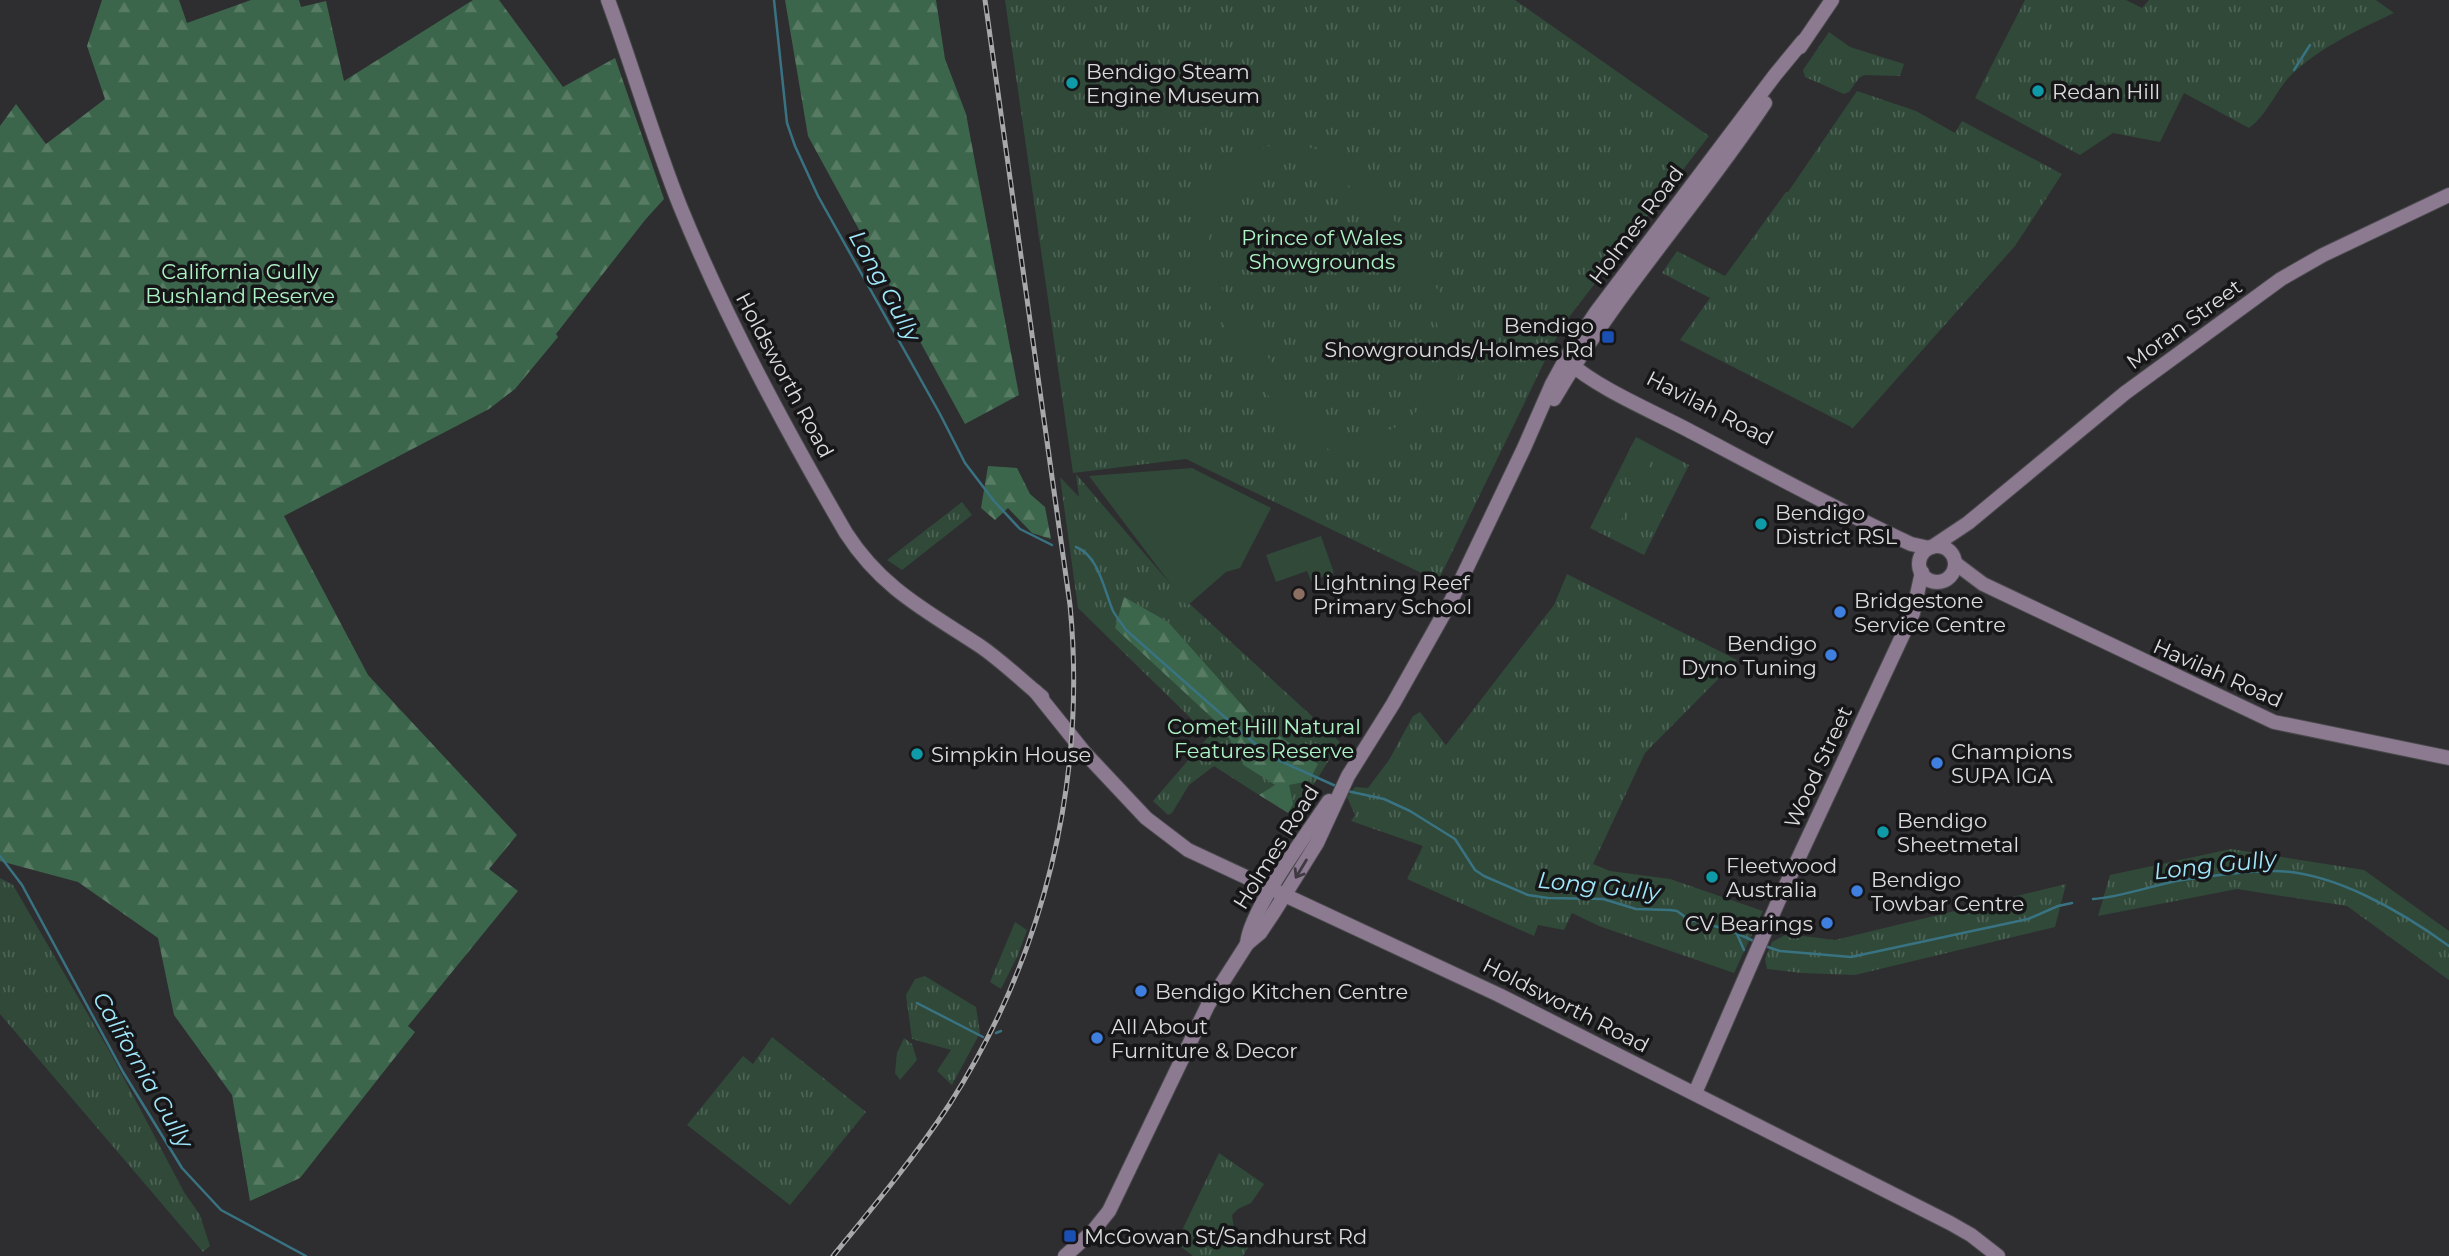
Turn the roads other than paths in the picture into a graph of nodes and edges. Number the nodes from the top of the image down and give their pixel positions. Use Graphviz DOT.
graph roads {
  1 [pos="608,0"];
  2 [pos="1832,0"];
  3 [pos="2449,195"];
  4 [pos="1572,360"];
  5 [pos="1968,523"];
  6 [pos="1891,535"];
  7 [pos="1931,547"];
  8 [pos="1953,558"];
  9 [pos="1921,570"];
  10 [pos="1943,580"];
  11 [pos="1983,584"];
  12 [pos="1913,613"];
  13 [pos="2449,758"];
  14 [pos="1278,893"];
  15 [pos="1695,1093"];
  16 [pos="1065,1256"];
  17 [pos="1998,1256"];
  1 -- 14 [label="main road, Holdsworth Road"];
  2 -- 4 [label="main road, Holmes Road"];
  3 -- 5 [label="main road, Moran Street"];
  4 -- 6 [label="main road, Havilah Road"];
  4 -- 14 [label="main road, Holmes Road"];
  5 -- 7 [label="main road, Moran Street"];
  5 -- 8 [label="main road, Moran Street"];
  6 -- 7 [label="main road, Havilah Road"];
  6 -- 9 [label="main road, Havilah Road"];
  7 -- 8 [label="main road"];
  7 -- 9 [label="main road"];
  8 -- 10 [label="main road"];
  8 -- 11 [label="main road, Havilah Road"];
  9 -- 10 [label="main road"];
  9 -- 12 [label="main road, Wood Street"];
  10 -- 11 [label="main road, Havilah Road"];
  10 -- 12 [label="main road, Wood Street"];
  11 -- 13 [label="main road, Havilah Road"];
  12 -- 15 [label="main road, Wood Street"];
  14 -- 15 [label="main road, Holdsworth Road"];
  14 -- 16 [label="main road, Holmes Road"];
  15 -- 17 [label="main road, Holdsworth Road"];
}
